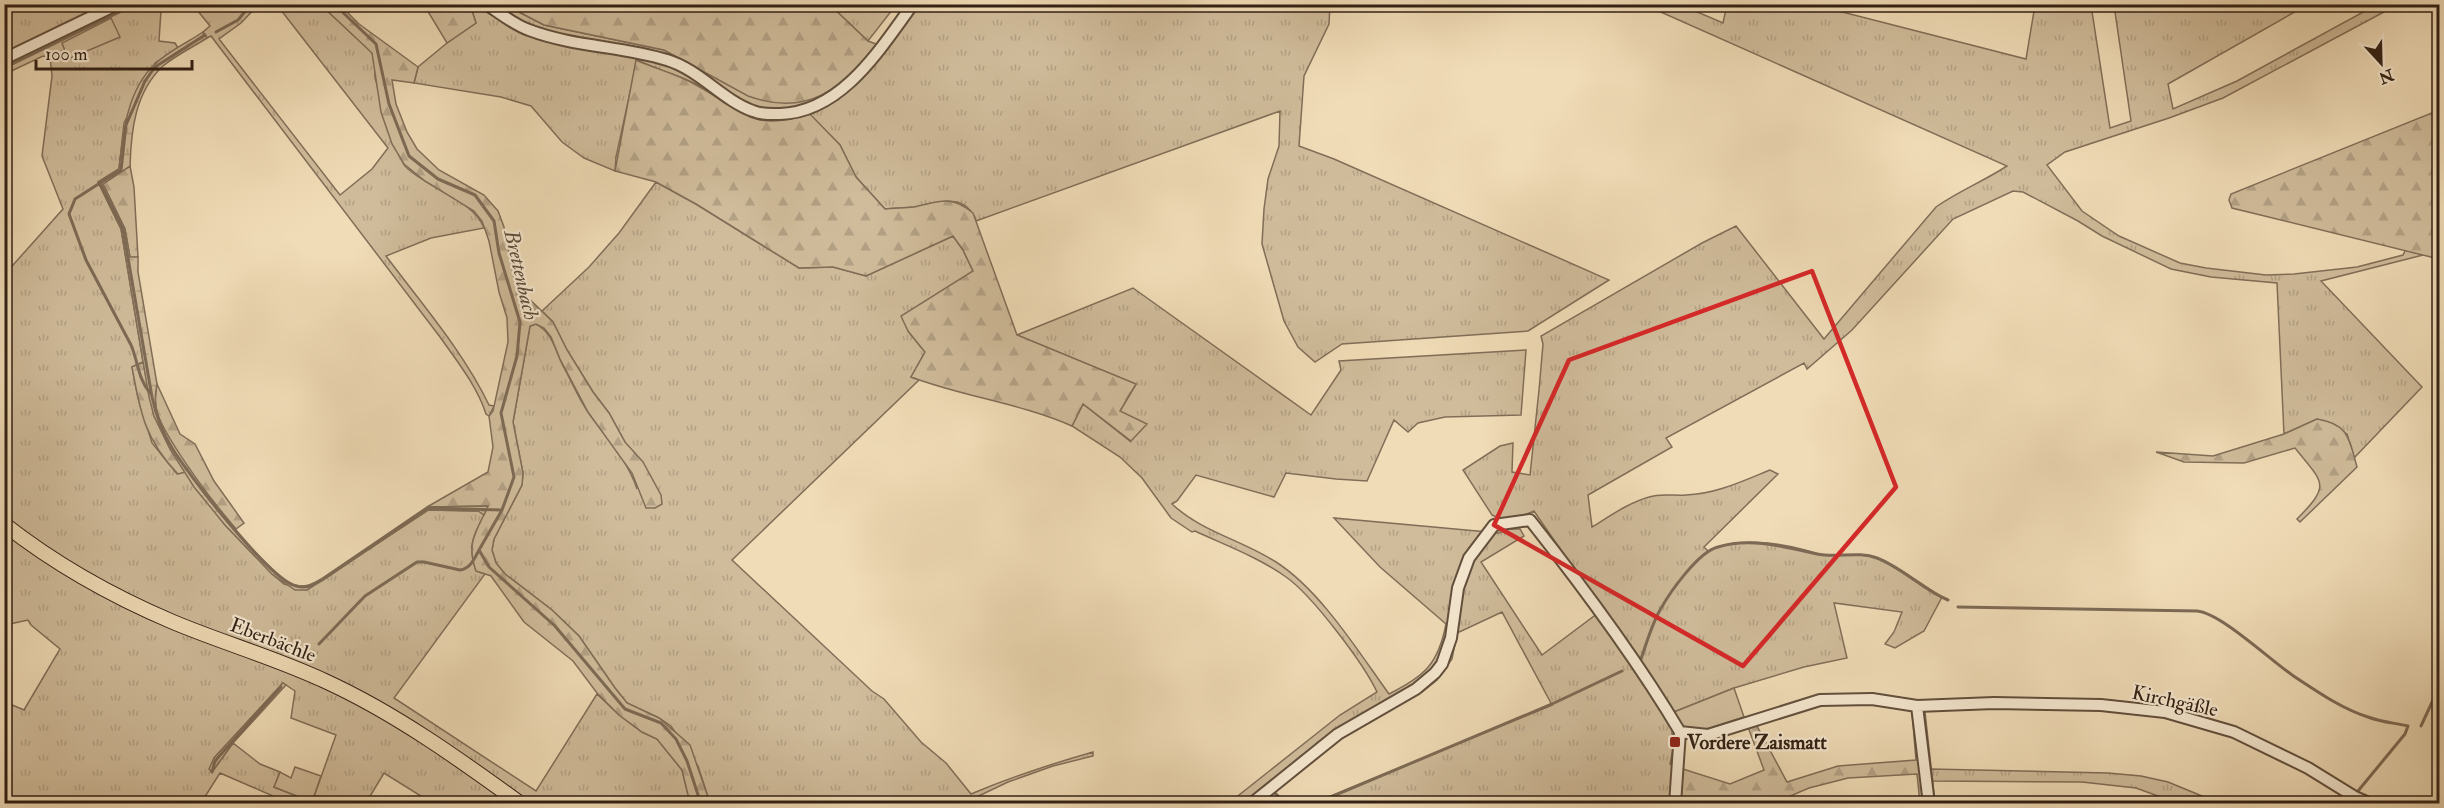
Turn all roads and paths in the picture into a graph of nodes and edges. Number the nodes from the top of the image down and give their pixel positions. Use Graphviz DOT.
graph roads {
  1 [pos="118,4"];
  2 [pos="486,4"];
  3 [pos="913,4"];
  4 [pos="4,59"];
  5 [pos="4,524"];
  6 [pos="1917,706"];
  7 [pos="1680,732"];
  8 [pos="521,804"];
  9 [pos="1251,804"];
  10 [pos="1675,804"];
  11 [pos="1929,804"];
  12 [pos="2372,804"];
  1 -- 4 [label="street"];
  2 -- 3 [label="street"];
  5 -- 8 [label="main road, Eberbächle"];
  6 -- 7 [label="street"];
  6 -- 11 [label="street"];
  6 -- 12 [label="street, Kirchgäßle"];
  7 -- 9 [label="street"];
  7 -- 10 [label="street"];
}
